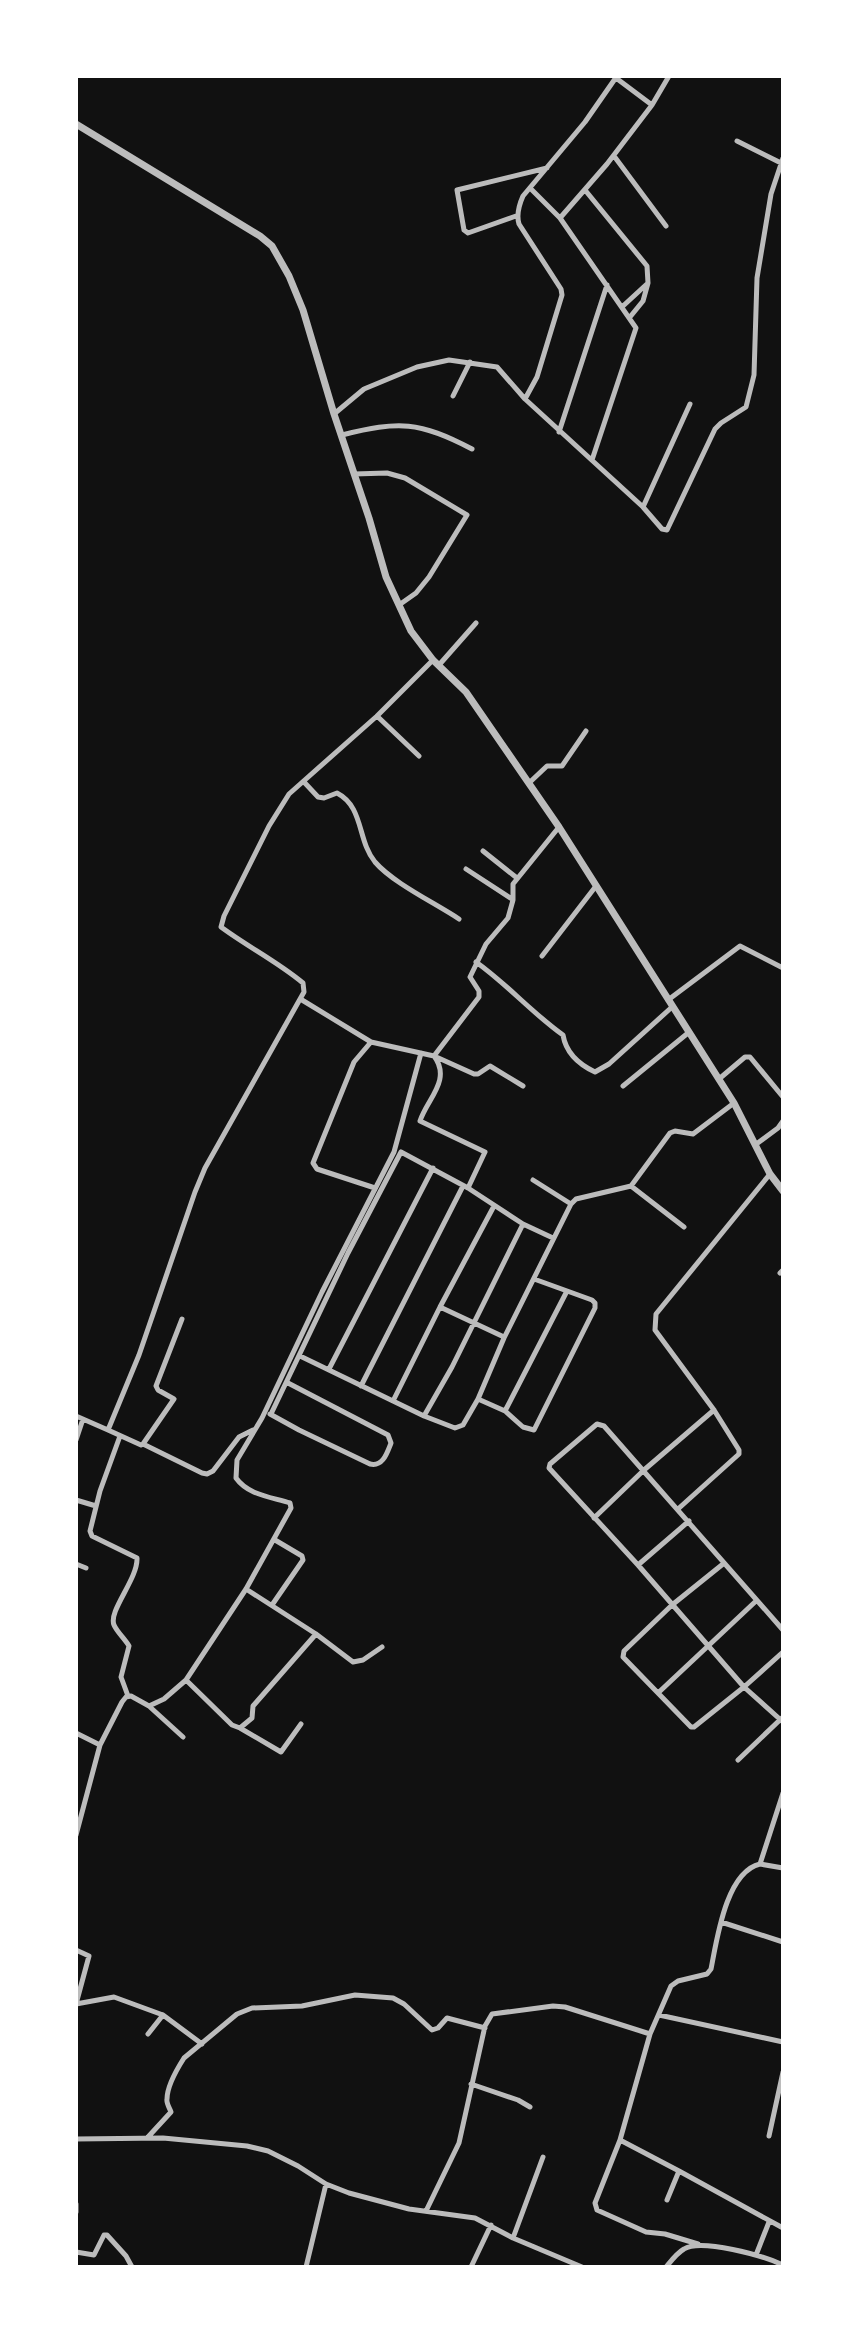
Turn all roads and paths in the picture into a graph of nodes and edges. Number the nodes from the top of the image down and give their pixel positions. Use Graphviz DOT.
graph roads {
  1 [pos="669,76"];
  2 [pos="617,77"];
  3 [pos="652,105"];
  4 [pos="76,124"];
  5 [pos="737,141"];
  6 [pos="614,156"];
  7 [pos="782,160"];
  8 [pos="548,167"];
  9 [pos="530,188"];
  10 [pos="585,190"];
  11 [pos="517,216"];
  12 [pos="560,218"];
  13 [pos="666,226"];
  14 [pos="648,283"];
  15 [pos="607,284"];
  16 [pos="623,306"];
  17 [pos="630,317"];
  18 [pos="470,362"];
  19 [pos="453,396"];
  20 [pos="525,399"];
  21 [pos="690,404"];
  22 [pos="334,414"];
  23 [pos="559,432"];
  24 [pos="342,435"];
  25 [pos="472,449"];
  26 [pos="592,460"];
  27 [pos="354,474"];
  28 [pos="643,507"];
  29 [pos="398,605"];
  30 [pos="476,623"];
  31 [pos="436,662"];
  32 [pos="377,716"];
  33 [pos="586,731"];
  34 [pos="419,756"];
  35 [pos="304,782"];
  36 [pos="529,783"];
  37 [pos="559,827"];
  38 [pos="483,851"];
  39 [pos="466,869"];
  40 [pos="517,878"];
  41 [pos="596,886"];
  42 [pos="513,900"];
  43 [pos="459,919"];
  44 [pos="542,956"];
  45 [pos="476,962"];
  46 [pos="783,968"];
  47 [pos="302,1000"];
  48 [pos="670,1004"];
  49 [pos="688,1033"];
  50 [pos="371,1042"];
  51 [pos="421,1053"];
  52 [pos="434,1056"];
  53 [pos="719,1079"];
  54 [pos="523,1086"];
  55 [pos="623,1086"];
  56 [pos="783,1097"];
  57 [pos="734,1103"];
  58 [pos="783,1121"];
  59 [pos="755,1145"];
  60 [pos="398,1150"];
  61 [pos="433,1168"];
  62 [pos="770,1174"];
  63 [pos="533,1180"];
  64 [pos="631,1186"];
  65 [pos="466,1187"];
  66 [pos="375,1188"];
  67 [pos="783,1191"];
  68 [pos="571,1204"];
  69 [pos="494,1206"];
  70 [pos="523,1224"];
  71 [pos="684,1227"];
  72 [pos="553,1238"];
  73 [pos="534,1279"];
  74 [pos="567,1291"];
  75 [pos="440,1307"];
  76 [pos="182,1319"];
  77 [pos="474,1323"];
  78 [pos="504,1338"];
  79 [pos="300,1356"];
  80 [pos="329,1369"];
  81 [pos="288,1383"];
  82 [pos="361,1386"];
  83 [pos="478,1399"];
  84 [pos="393,1401"];
  85 [pos="714,1410"];
  86 [pos="505,1411"];
  87 [pos="268,1413"];
  88 [pos="76,1416"];
  89 [pos="424,1416"];
  90 [pos="83,1419"];
  91 [pos="108,1430"];
  92 [pos="254,1430"];
  93 [pos="120,1436"];
  94 [pos="76,1440"];
  95 [pos="143,1444"];
  96 [pos="644,1470"];
  97 [pos="76,1500"];
  98 [pos="96,1506"];
  99 [pos="678,1509"];
  100 [pos="594,1518"];
  101 [pos="689,1521"];
  102 [pos="275,1540"];
  103 [pos="76,1564"];
  104 [pos="723,1564"];
  105 [pos="638,1565"];
  106 [pos="86,1568"];
  107 [pos="246,1589"];
  108 [pos="756,1601"];
  109 [pos="272,1605"];
  110 [pos="672,1605"];
  111 [pos="783,1630"];
  112 [pos="316,1634"];
  113 [pos="382,1647"];
  114 [pos="708,1647"];
  115 [pos="783,1652"];
  116 [pos="186,1680"];
  117 [pos="744,1687"];
  118 [pos="658,1693"];
  119 [pos="128,1696"];
  120 [pos="149,1706"];
  121 [pos="782,1719"];
  122 [pos="301,1724"];
  123 [pos="240,1728"];
  124 [pos="76,1733"];
  125 [pos="183,1737"];
  126 [pos="100,1745"];
  127 [pos="738,1760"];
  128 [pos="783,1793"];
  129 [pos="76,1835"];
  130 [pos="760,1864"];
  131 [pos="783,1868"];
  132 [pos="721,1922"];
  133 [pos="783,1942"];
  134 [pos="76,1950"];
  135 [pos="76,2004"];
  136 [pos="163,2015"];
  137 [pos="659,2015"];
  138 [pos="485,2028"];
  139 [pos="148,2034"];
  140 [pos="650,2034"];
  141 [pos="783,2042"];
  142 [pos="202,2044"];
  143 [pos="783,2072"];
  144 [pos="471,2084"];
  145 [pos="530,2107"];
  146 [pos="769,2136"];
  147 [pos="148,2138"];
  148 [pos="76,2139"];
  149 [pos="620,2140"];
  150 [pos="543,2157"];
  151 [pos="679,2171"];
  152 [pos="326,2184"];
  153 [pos="667,2200"];
  154 [pos="76,2204"];
  155 [pos="426,2211"];
  156 [pos="76,2212"];
  157 [pos="769,2222"];
  158 [pos="491,2225"];
  159 [pos="783,2228"];
  160 [pos="513,2238"];
  161 [pos="698,2244"];
  162 [pos="76,2252"];
  163 [pos="756,2255"];
  164 [pos="783,2265"];
  165 [pos="132,2267"];
  166 [pos="306,2267"];
  167 [pos="471,2267"];
  168 [pos="582,2267"];
  169 [pos="666,2267"];
  1 -- 3 [label="street"];
  2 -- 3 [label="street"];
  2 -- 8 [label="street"];
  3 -- 6 [label="street"];
  4 -- 22 [label="street"];
  5 -- 7 [label="street"];
  6 -- 10 [label="street"];
  6 -- 13 [label="street"];
  7 -- 28 [label="street"];
  8 -- 9 [label="street"];
  8 -- 11 [label="street"];
  9 -- 11 [label="street"];
  9 -- 12 [label="street"];
  10 -- 12 [label="street"];
  10 -- 14 [label="street"];
  11 -- 20 [label="street"];
  12 -- 15 [label="street"];
  14 -- 16 [label="street"];
  14 -- 17 [label="street"];
  15 -- 16 [label="street"];
  15 -- 23 [label="street"];
  16 -- 17 [label="street"];
  17 -- 26 [label="street"];
  18 -- 19 [label="street"];
  18 -- 20 [label="street"];
  18 -- 22 [label="street"];
  20 -- 23 [label="street"];
  21 -- 28 [label="street"];
  22 -- 24 [label="street"];
  23 -- 26 [label="street"];
  24 -- 25 [label="street"];
  24 -- 27 [label="street"];
  26 -- 28 [label="street"];
  27 -- 29 [label="street"];
  27 -- 29 [label="street"];
  29 -- 31 [label="street"];
  30 -- 31 [label="street"];
  31 -- 32 [label="street"];
  31 -- 36 [label="street"];
  32 -- 34 [label="street"];
  32 -- 35 [label="street"];
  33 -- 36 [label="street"];
  35 -- 43 [label="street"];
  35 -- 47 [label="street"];
  36 -- 37 [label="street"];
  37 -- 40 [label="street"];
  37 -- 41 [label="street"];
  38 -- 40 [label="street"];
  39 -- 42 [label="street"];
  40 -- 42 [label="street"];
  41 -- 44 [label="street"];
  41 -- 48 [label="street"];
  42 -- 45 [label="street"];
  45 -- 48 [label="street"];
  45 -- 52 [label="street"];
  46 -- 48 [label="street"];
  47 -- 50 [label="street"];
  47 -- 91 [label="street"];
  48 -- 49 [label="street"];
  49 -- 53 [label="street"];
  49 -- 55 [label="street"];
  50 -- 51 [label="street"];
  50 -- 66 [label="street"];
  51 -- 52 [label="street"];
  51 -- 60 [label="street"];
  52 -- 54 [label="street"];
  52 -- 65 [label="street"];
  53 -- 56 [label="street"];
  53 -- 57 [label="street"];
  57 -- 59 [label="street"];
  57 -- 64 [label="street"];
  58 -- 59 [label="street"];
  59 -- 62 [label="street"];
  60 -- 61 [label="street"];
  60 -- 66 [label="street"];
  60 -- 79 [label="street"];
  61 -- 65 [label="street"];
  61 -- 80 [label="street"];
  62 -- 67 [label="street"];
  62 -- 85 [label="street"];
  63 -- 68 [label="street"];
  64 -- 68 [label="street"];
  64 -- 71 [label="street"];
  65 -- 69 [label="street"];
  65 -- 82 [label="street"];
  66 -- 87 [label="street"];
  68 -- 72 [label="street"];
  69 -- 70 [label="street"];
  69 -- 75 [label="street"];
  70 -- 72 [label="street"];
  70 -- 77 [label="street"];
  72 -- 73 [label="street"];
  73 -- 74 [label="street"];
  73 -- 78 [label="street"];
  74 -- 86 [label="street"];
  74 -- 86 [label="street"];
  75 -- 77 [label="street"];
  75 -- 84 [label="street"];
  76 -- 95 [label="street"];
  77 -- 78 [label="street"];
  77 -- 89 [label="street"];
  78 -- 83 [label="street"];
  79 -- 80 [label="street"];
  79 -- 81 [label="street"];
  80 -- 82 [label="street"];
  81 -- 87 [label="street"];
  81 -- 87 [label="street"];
  82 -- 84 [label="street"];
  83 -- 86 [label="street"];
  83 -- 89 [label="street"];
  84 -- 89 [label="street"];
  85 -- 96 [label="street"];
  85 -- 99 [label="street"];
  87 -- 92 [label="street"];
  88 -- 90 [label="street"];
  90 -- 91 [label="street"];
  90 -- 94 [label="street"];
  91 -- 93 [label="street"];
  92 -- 95 [label="street"];
  92 -- 102 [label="street"];
  93 -- 95 [label="street"];
  93 -- 98 [label="street"];
  96 -- 99 [label="street"];
  96 -- 100 [label="street"];
  96 -- 100 [label="street"];
  97 -- 98 [label="street"];
  98 -- 119 [label="street"];
  99 -- 101 [label="street"];
  100 -- 105 [label="street"];
  101 -- 104 [label="street"];
  101 -- 105 [label="street"];
  102 -- 107 [label="street"];
  102 -- 109 [label="street"];
  103 -- 106 [label="street"];
  104 -- 108 [label="street"];
  104 -- 110 [label="street"];
  105 -- 110 [label="street"];
  107 -- 109 [label="street"];
  107 -- 116 [label="street"];
  108 -- 111 [label="street"];
  108 -- 114 [label="street"];
  109 -- 112 [label="street"];
  110 -- 114 [label="street"];
  110 -- 118 [label="street"];
  112 -- 113 [label="street"];
  112 -- 123 [label="street"];
  114 -- 117 [label="street"];
  114 -- 118 [label="street"];
  115 -- 117 [label="street"];
  116 -- 120 [label="street"];
  116 -- 123 [label="street"];
  117 -- 118 [label="street"];
  117 -- 121 [label="street"];
  119 -- 120 [label="street"];
  119 -- 126 [label="street"];
  120 -- 125 [label="street"];
  121 -- 127 [label="street"];
  122 -- 123 [label="street"];
  124 -- 126 [label="street"];
  126 -- 129 [label="street"];
  128 -- 130 [label="street"];
  130 -- 131 [label="street"];
  130 -- 132 [label="street"];
  132 -- 133 [label="street"];
  132 -- 137 [label="street"];
  134 -- 135 [label="street"];
  135 -- 136 [label="street"];
  136 -- 139 [label="street"];
  136 -- 142 [label="street"];
  137 -- 140 [label="street"];
  137 -- 141 [label="street"];
  138 -- 140 [label="street"];
  138 -- 142 [label="street"];
  138 -- 144 [label="street"];
  140 -- 149 [label="street"];
  142 -- 147 [label="street"];
  143 -- 146 [label="street"];
  144 -- 145 [label="street"];
  144 -- 155 [label="street"];
  147 -- 148 [label="street"];
  147 -- 152 [label="street"];
  149 -- 151 [label="street"];
  149 -- 161 [label="street"];
  150 -- 160 [label="street"];
  151 -- 153 [label="street"];
  151 -- 157 [label="street"];
  152 -- 155 [label="street"];
  152 -- 166 [label="street"];
  154 -- 156 [label="street"];
  155 -- 158 [label="street"];
  157 -- 159 [label="street"];
  157 -- 163 [label="street"];
  158 -- 160 [label="street"];
  158 -- 167 [label="street"];
  160 -- 168 [label="street"];
  161 -- 163 [label="street"];
  161 -- 169 [label="street"];
  162 -- 165 [label="street"];
  163 -- 164 [label="street"];
}
